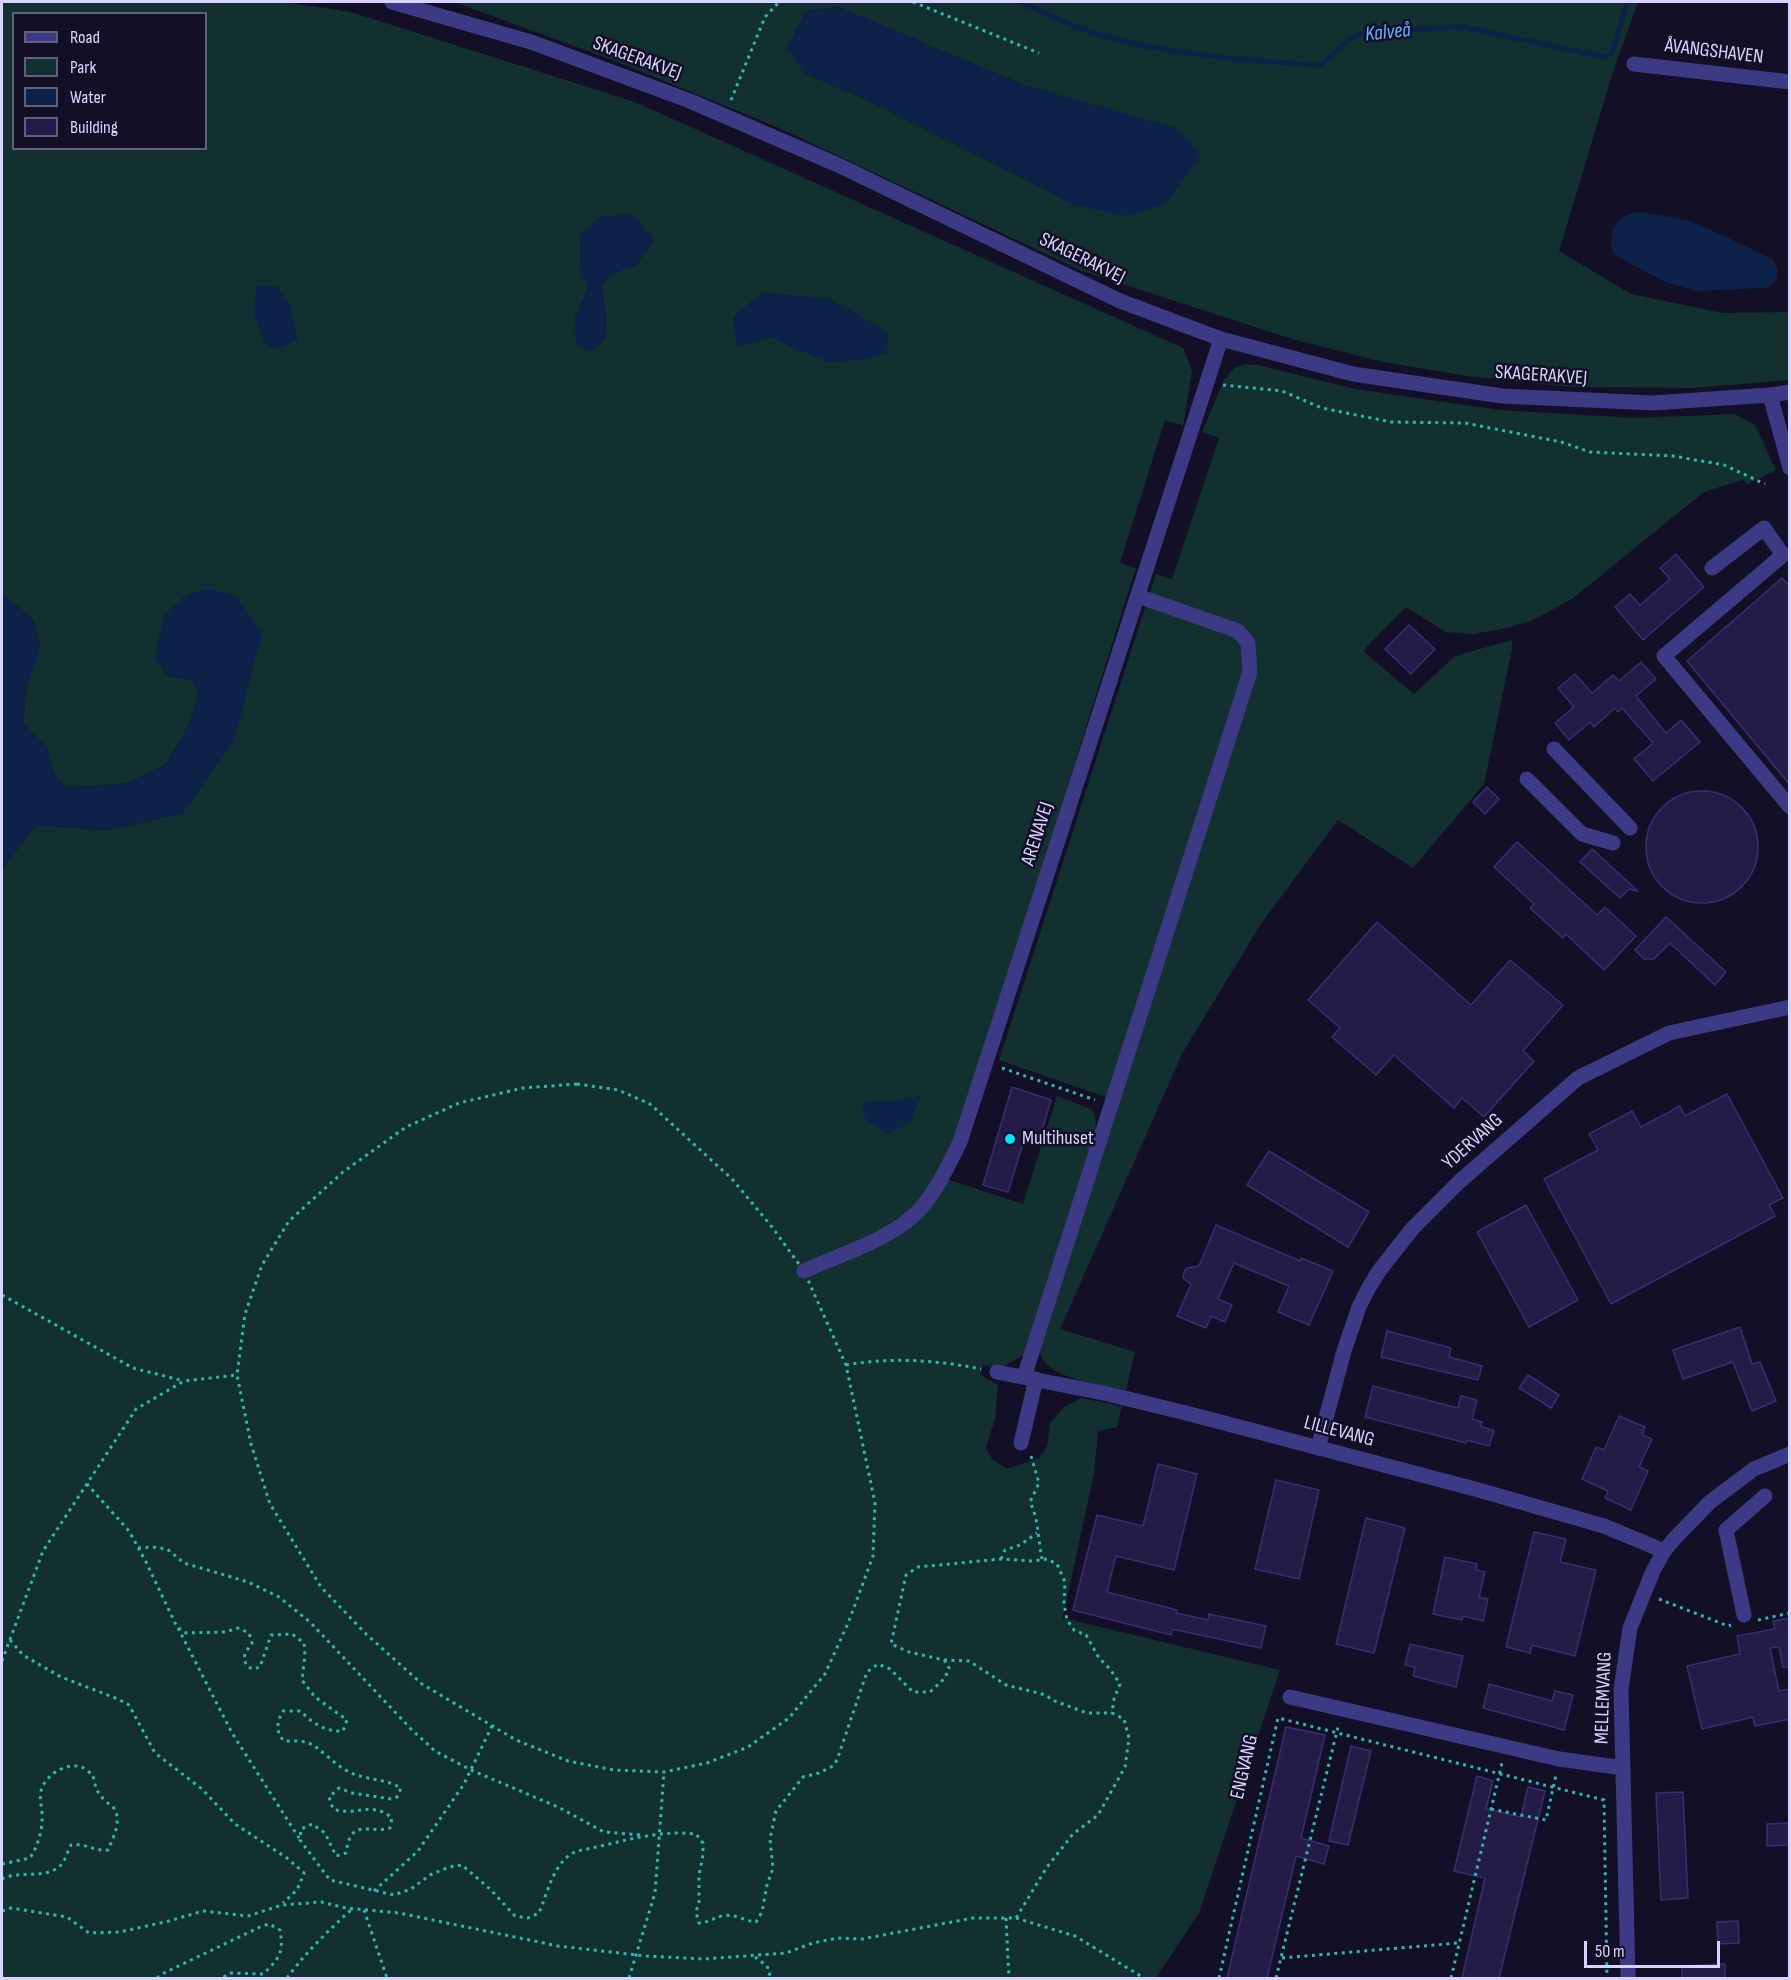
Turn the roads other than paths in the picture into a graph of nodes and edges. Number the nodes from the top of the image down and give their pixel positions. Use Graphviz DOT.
graph roads {
  1 [pos="392,2"];
  2 [pos="1634,64"];
  3 [pos="1790,82"];
  4 [pos="1221,339"];
  5 [pos="1790,392"];
  6 [pos="1770,395"];
  7 [pos="1790,468"];
  8 [pos="1786,561"];
  9 [pos="1712,568"];
  10 [pos="1138,596"];
  11 [pos="1554,749"];
  12 [pos="1527,779"];
  13 [pos="1790,807"];
  14 [pos="1630,828"];
  15 [pos="1613,843"];
  16 [pos="1790,1007"];
  17 [pos="804,1270"];
  18 [pos="997,1372"];
  19 [pos="1030,1378"];
  20 [pos="1021,1443"];
  21 [pos="1318,1448"];
  22 [pos="1790,1454"];
  23 [pos="1765,1496"];
  24 [pos="1664,1551"];
  25 [pos="1746,1620"];
  26 [pos="1290,1697"];
  27 [pos="1623,1768"];
  28 [pos="1628,1978"];
  1 -- 4 [label="street, SKAGERAKVEJ"];
  2 -- 3 [label="street, ÅVANGSHAVEN"];
  4 -- 6 [label="street, SKAGERAKVEJ"];
  4 -- 10 [label="street, ARENAVEJ"];
  5 -- 6 [label="street, SKAGERAKVEJ"];
  6 -- 7 [label="street"];
  8 -- 9 [label="street"];
  8 -- 13 [label="street"];
  10 -- 17 [label="street, ARENAVEJ"];
  10 -- 19 [label="street"];
  11 -- 14 [label="street"];
  12 -- 15 [label="street"];
  16 -- 21 [label="street, YDERVANG"];
  18 -- 19 [label="street, LILLEVANG"];
  19 -- 20 [label="street"];
  19 -- 21 [label="street, LILLEVANG"];
  21 -- 24 [label="street, LILLEVANG"];
  22 -- 24 [label="street, MELLEMVANG"];
  23 -- 25 [label="street"];
  24 -- 27 [label="street, MELLEMVANG"];
  26 -- 27 [label="street"];
  27 -- 28 [label="street, MELLEMVANG"];
}
